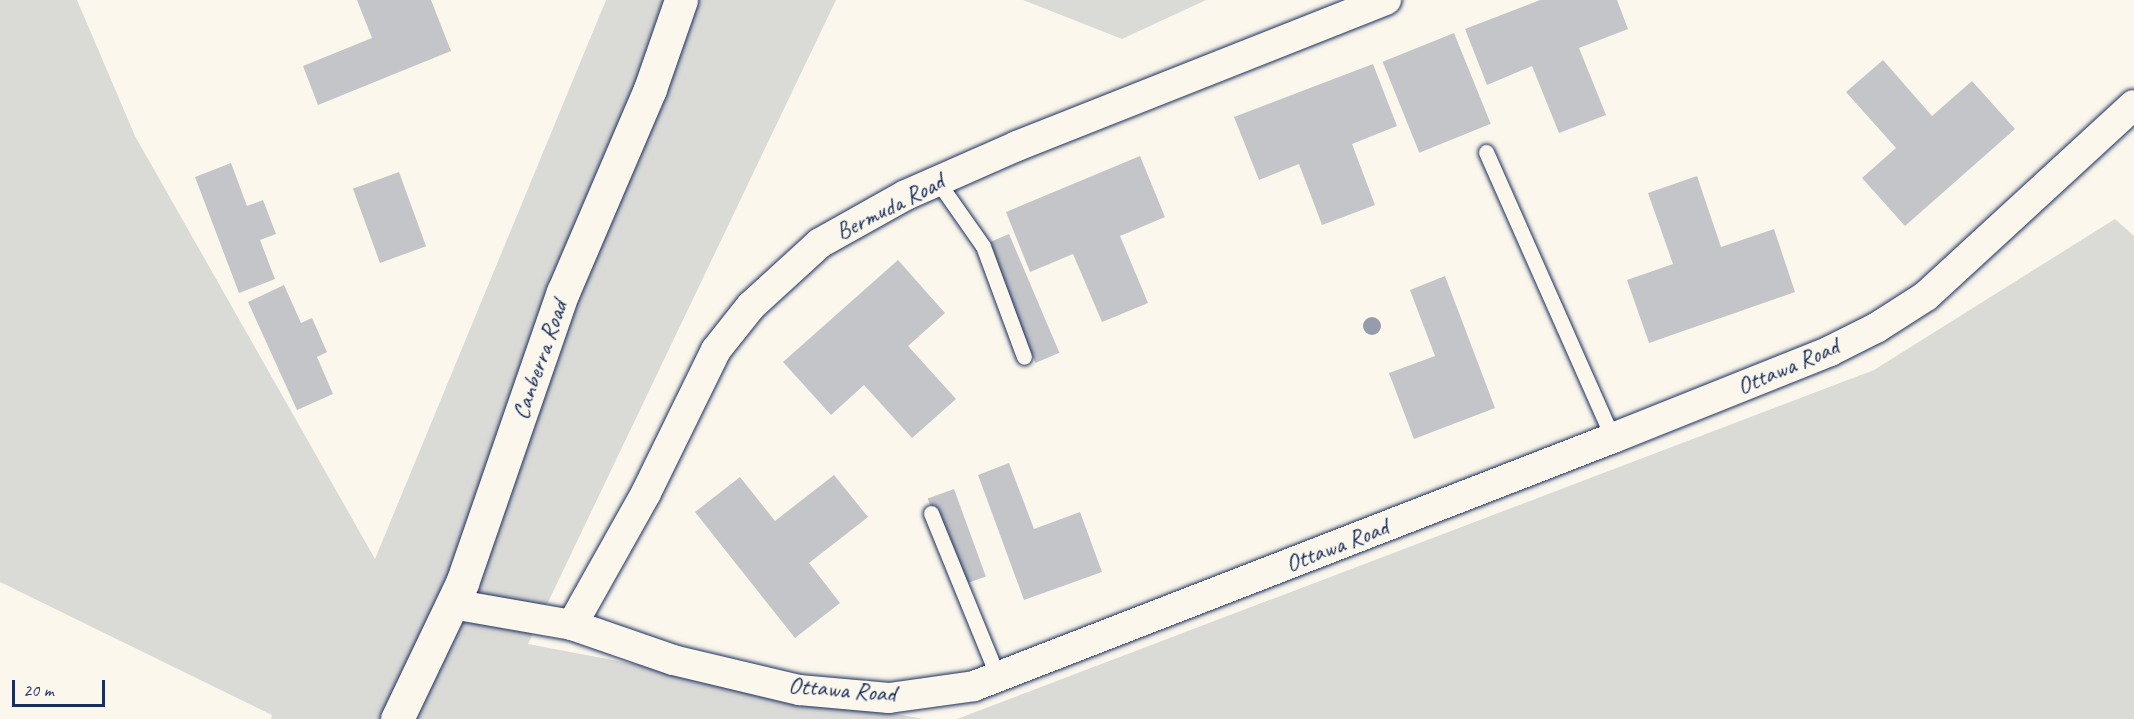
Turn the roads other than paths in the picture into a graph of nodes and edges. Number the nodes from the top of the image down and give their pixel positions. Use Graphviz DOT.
graph roads {
  1 [pos="681,0"];
  2 [pos="1386,0"];
  3 [pos="2134,105"];
  4 [pos="1486,152"];
  5 [pos="938,182"];
  6 [pos="1024,357"];
  7 [pos="1613,438"];
  8 [pos="931,513"];
  9 [pos="452,604"];
  10 [pos="572,625"];
  11 [pos="998,677"];
  12 [pos="398,719"];
  1 -- 9 [label="main road, Canberra Road"];
  2 -- 5 [label="street, Bermuda Road"];
  3 -- 7 [label="street, Ottawa Road"];
  4 -- 7 [label="lane"];
  5 -- 6 [label="lane"];
  5 -- 10 [label="street, Bermuda Road"];
  7 -- 11 [label="street, Ottawa Road"];
  8 -- 11 [label="lane"];
  9 -- 10 [label="street, Ottawa Road"];
  9 -- 12 [label="main road, Canberra Road"];
  10 -- 11 [label="street, Ottawa Road"];
}
